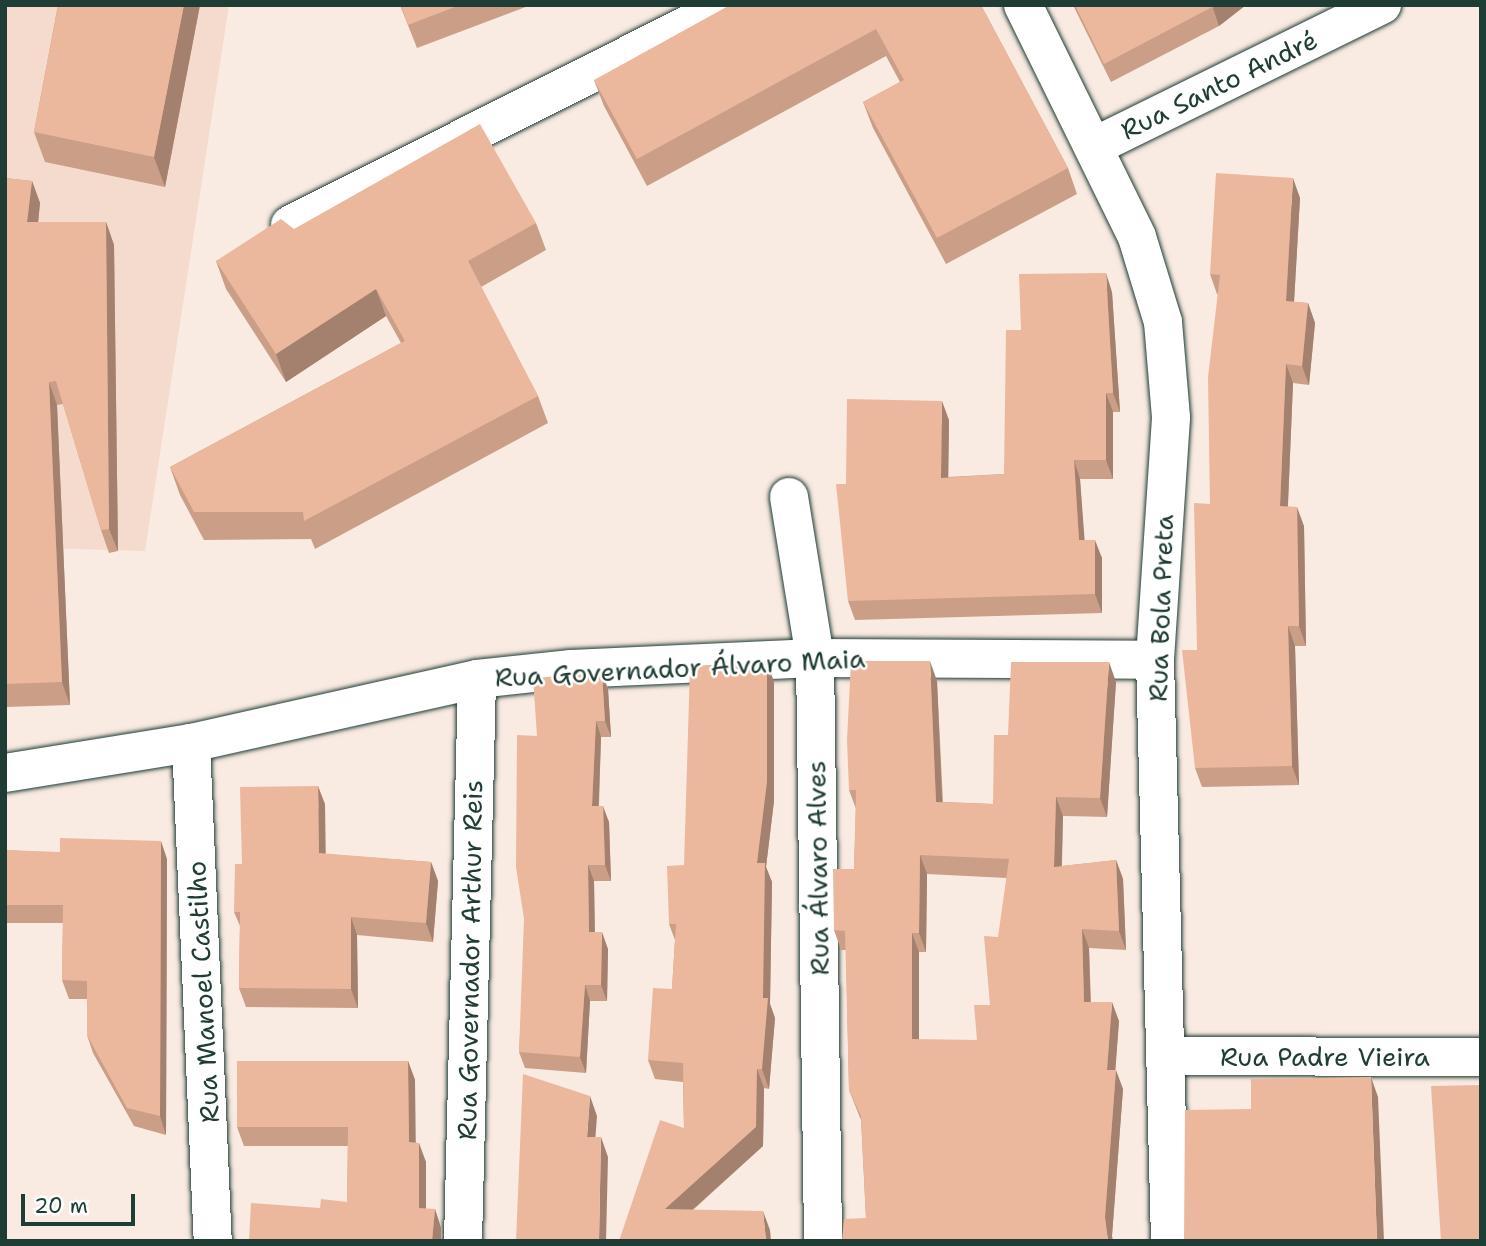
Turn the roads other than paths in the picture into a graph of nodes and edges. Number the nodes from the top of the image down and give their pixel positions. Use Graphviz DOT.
graph roads {
  1 [pos="727,5"];
  2 [pos="1023,5"];
  3 [pos="1382,5"];
  4 [pos="1095,146"];
  5 [pos="290,225"];
  6 [pos="789,497"];
  7 [pos="815,658"];
  8 [pos="1155,660"];
  9 [pos="477,679"];
  10 [pos="191,743"];
  11 [pos="5,773"];
  12 [pos="1169,1056"];
  13 [pos="1481,1057"];
  14 [pos="213,1241"];
  15 [pos="463,1241"];
  16 [pos="823,1241"];
  17 [pos="1170,1241"];
  1 -- 5 [label="street"];
  2 -- 4 [label="street, Rua Bola Preta"];
  3 -- 4 [label="street, Rua Santo André"];
  4 -- 8 [label="street, Rua Bola Preta"];
  6 -- 7 [label="street, Rua Álvaro Alves"];
  7 -- 8 [label="street, Rua Governador Álvaro Maia"];
  7 -- 9 [label="street, Rua Governador Álvaro Maia"];
  7 -- 16 [label="street, Rua Álvaro Alves"];
  8 -- 12 [label="street, Rua Bola Preta"];
  9 -- 10 [label="street, Rua Governador Álvaro Maia"];
  9 -- 15 [label="street, Rua Governador Arthur Reis"];
  10 -- 11 [label="street, Rua Governador Álvaro Maia"];
  10 -- 14 [label="street, Rua Manoel Castilho"];
  12 -- 13 [label="street, Rua Padre Vieira"];
  12 -- 17 [label="street, Rua Bola Preta"];
}
